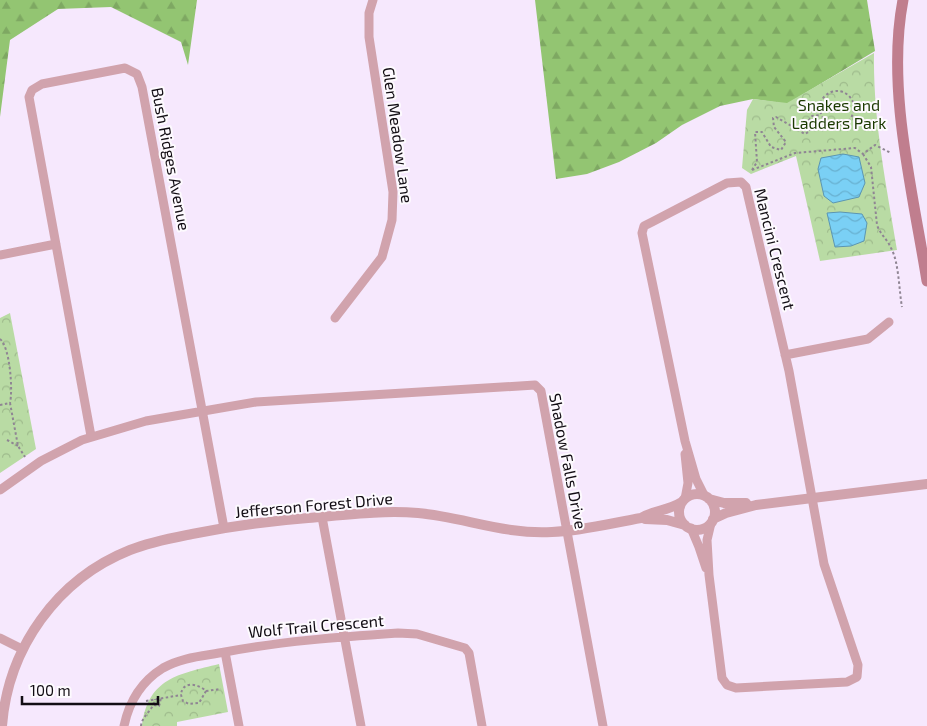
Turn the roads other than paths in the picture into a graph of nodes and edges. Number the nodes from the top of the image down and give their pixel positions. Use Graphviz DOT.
graph roads {
  1 [pos="373,0"];
  2 [pos="903,0"];
  3 [pos="56,244"];
  4 [pos="0,255"];
  5 [pos="927,281"];
  6 [pos="334,318"];
  7 [pos="888,322"];
  8 [pos="786,355"];
  9 [pos="202,411"];
  10 [pos="91,436"];
  11 [pos="685,441"];
  12 [pos="927,484"];
  13 [pos="0,490"];
  14 [pos="706,497"];
  15 [pos="812,498"];
  16 [pos="684,500"];
  17 [pos="756,505"];
  18 [pos="322,517"];
  19 [pos="641,518"];
  20 [pos="712,521"];
  21 [pos="688,526"];
  22 [pos="224,528"];
  23 [pos="566,531"];
  24 [pos="709,576"];
  25 [pos="344,637"];
  26 [pos="0,638"];
  27 [pos="22,649"];
  28 [pos="226,652"];
  29 [pos="2,726"];
  30 [pos="124,726"];
  31 [pos="239,726"];
  32 [pos="361,726"];
  33 [pos="482,726"];
  34 [pos="603,726"];
  1 -- 6 [label="street, Glen Meadow Lane"];
  2 -- 5 [label="main road"];
  3 -- 4 [label="street"];
  3 -- 9 [label="street, Bush Ridges Avenue"];
  3 -- 10 [label="street, Bush Ridges Avenue"];
  7 -- 8 [label="street"];
  8 -- 11 [label="street, Mancini Crescent"];
  8 -- 15 [label="street, Mancini Crescent"];
  9 -- 10 [label="street, Shadow Falls Drive"];
  9 -- 22 [label="street, Bush Ridges Avenue"];
  9 -- 23 [label="street, Shadow Falls Drive"];
  10 -- 13 [label="street, Shadow Falls Drive"];
  11 -- 14 [label="street, Mancini Crescent"];
  11 -- 16 [label="street, Mancini Crescent"];
  12 -- 15 [label="street"];
  14 -- 16 [label="street"];
  14 -- 17 [label="street"];
  14 -- 20 [label="street"];
  15 -- 17 [label="street"];
  15 -- 24 [label="street, Mancini Crescent"];
  16 -- 19 [label="street, Jefferson Forest Drive"];
  16 -- 21 [label="street"];
  17 -- 20 [label="street"];
  18 -- 22 [label="street, Jefferson Forest Drive"];
  18 -- 23 [label="street, Jefferson Forest Drive"];
  18 -- 25 [label="street"];
  19 -- 21 [label="street, Jefferson Forest Drive"];
  19 -- 23 [label="street, Jefferson Forest Drive"];
  20 -- 21 [label="street"];
  20 -- 24 [label="street"];
  21 -- 24 [label="street"];
  22 -- 27 [label="street, Jefferson Forest Drive"];
  23 -- 34 [label="street, Shadow Falls Drive"];
  25 -- 28 [label="street, Wolf Trail Crescent"];
  25 -- 32 [label="street"];
  25 -- 33 [label="street, Wolf Trail Crescent"];
  26 -- 27 [label="street"];
  27 -- 29 [label="street, Jefferson Forest Drive"];
  28 -- 30 [label="street, Wolf Trail Crescent"];
  28 -- 31 [label="street"];
}
